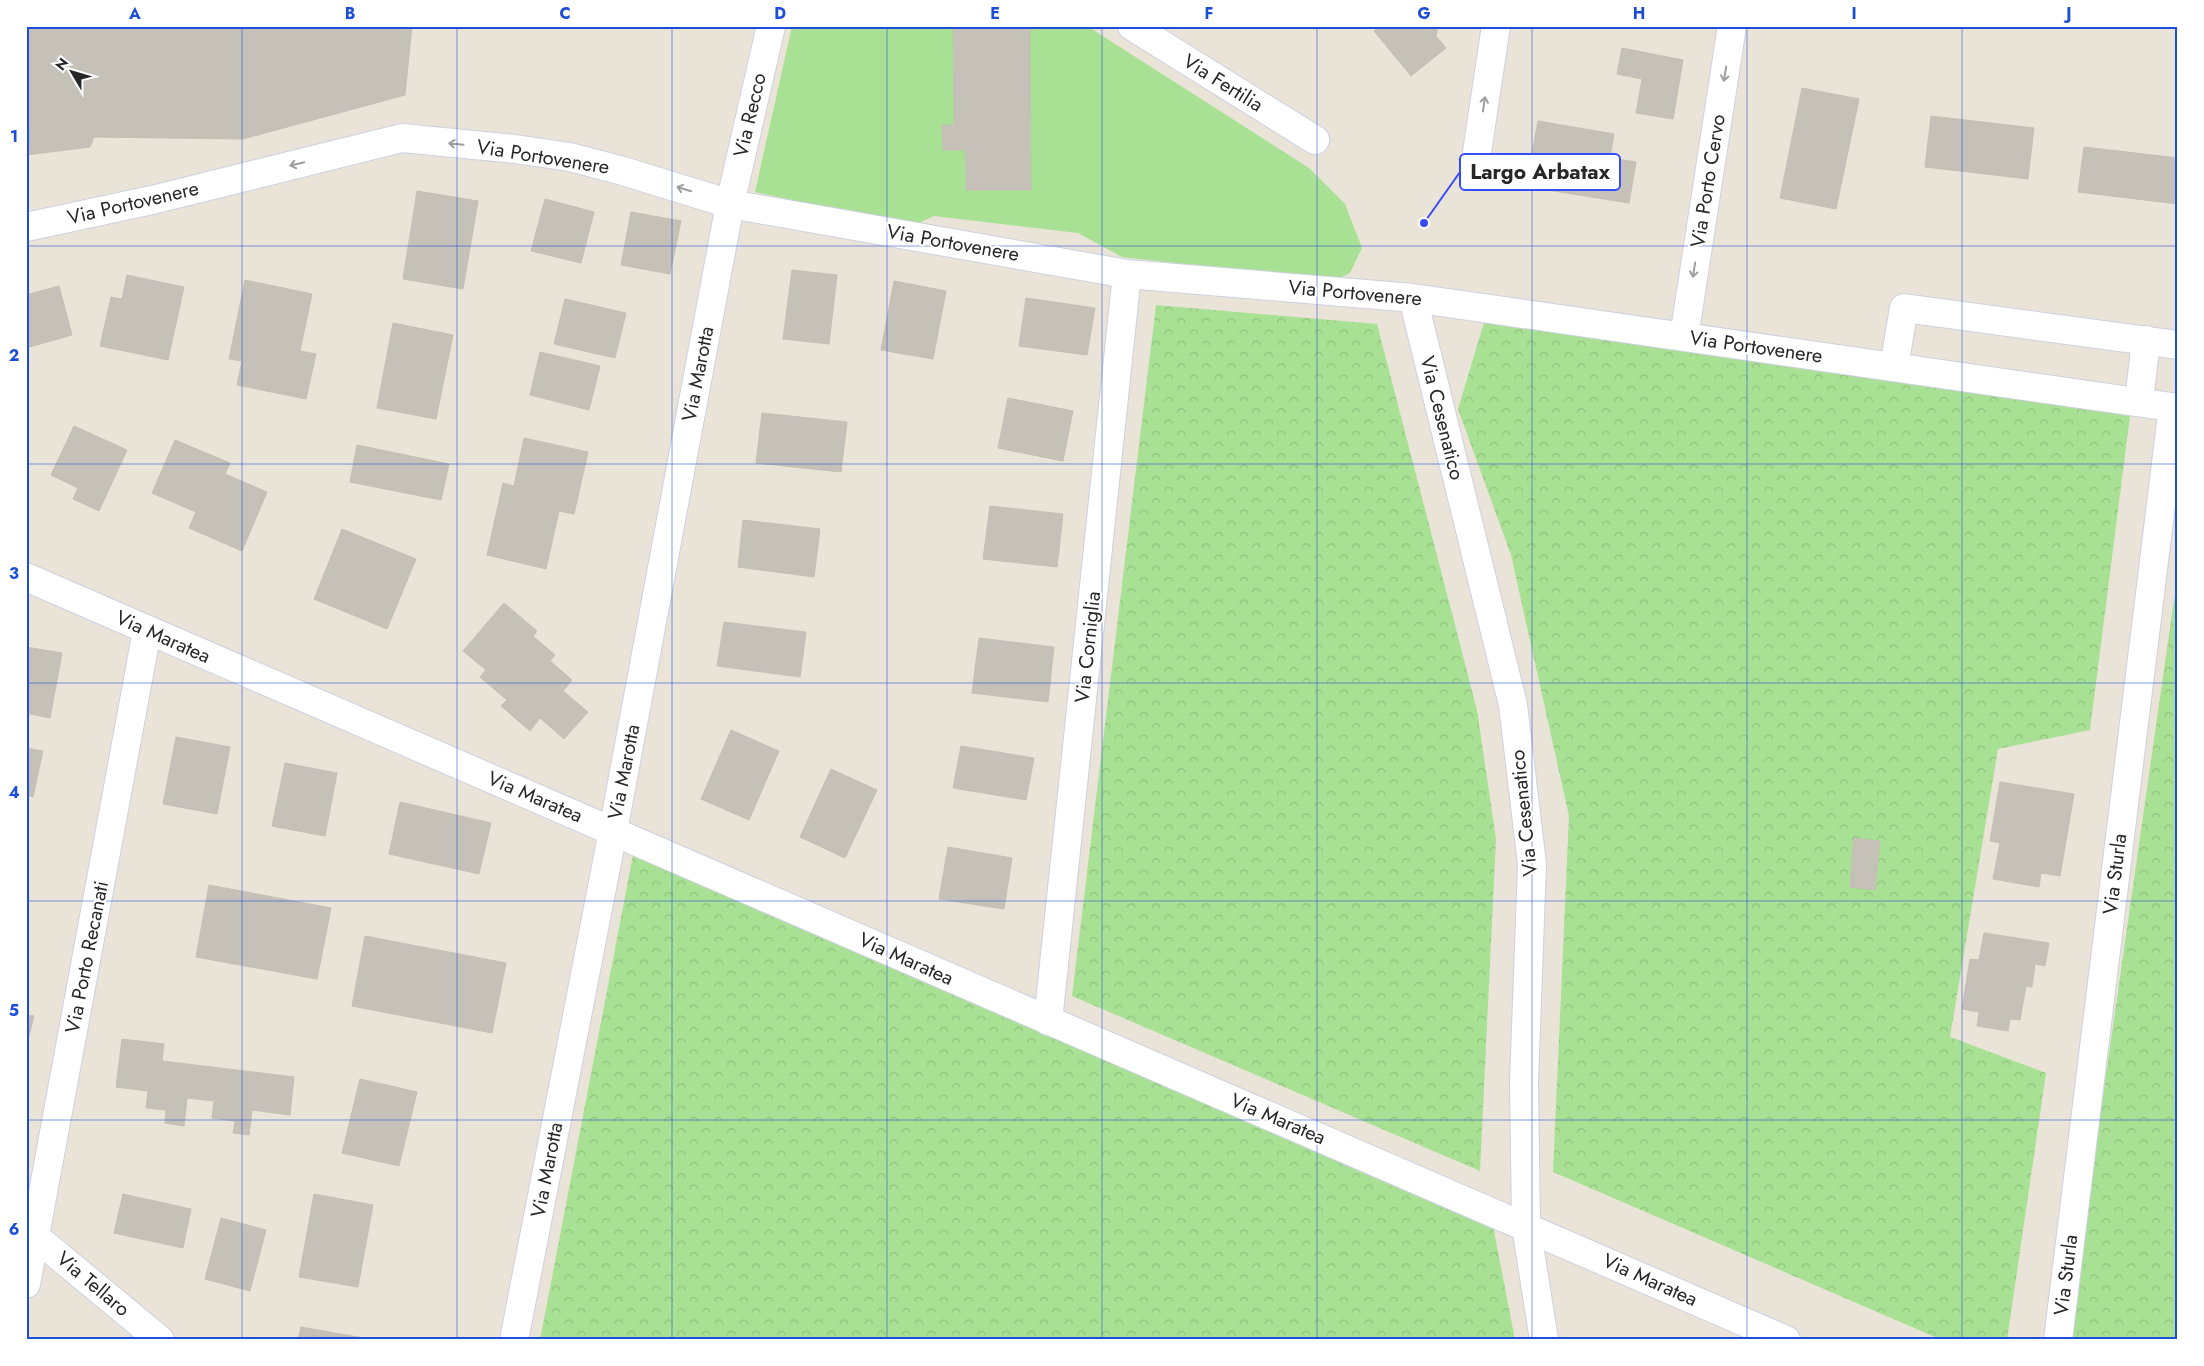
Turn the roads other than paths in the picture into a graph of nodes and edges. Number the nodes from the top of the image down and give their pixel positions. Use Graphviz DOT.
graph roads {
  1 [pos="771,26"];
  2 [pos="1132,26"];
  3 [pos="1496,26"];
  4 [pos="1732,26"];
  5 [pos="1316,140"];
  6 [pos="1477,152"];
  7 [pos="730,204"];
  8 [pos="26,227"];
  9 [pos="1127,274"];
  10 [pos="1413,298"];
  11 [pos="1684,337"];
  12 [pos="2146,340"];
  13 [pos="2178,345"];
  14 [pos="1894,367"];
  15 [pos="2139,402"];
  16 [pos="2175,408"];
  17 [pos="26,577"];
  18 [pos="147,630"];
  19 [pos="613,831"];
  20 [pos="1048,1021"];
  21 [pos="1526,1226"];
  22 [pos="30,1232"];
  23 [pos="26,1284"];
  24 [pos="160,1340"];
  25 [pos="514,1340"];
  26 [pos="1544,1340"];
  27 [pos="1786,1340"];
  28 [pos="2058,1340"];
  1 -- 7 [label="street, Via Recco"];
  2 -- 5 [label="street, Via Fertilia"];
  6 -- 3 [label="street, one-way"];
  4 -- 11 [label="street, Via Porto Cervo, one-way"];
  7 -- 8 [label="street, Via Portovenere, one-way"];
  7 -- 9 [label="street, Via Portovenere"];
  7 -- 19 [label="street, Via Marotta"];
  9 -- 10 [label="street, Via Portovenere"];
  9 -- 20 [label="street, Via Corniglia"];
  10 -- 11 [label="street, Via Portovenere"];
  10 -- 21 [label="street, Via Cesenatico"];
  11 -- 14 [label="street, Via Portovenere"];
  12 -- 13 [label="street"];
  12 -- 14 [label="street"];
  12 -- 15 [label="street"];
  14 -- 15 [label="street, Via Portovenere"];
  15 -- 16 [label="street, Via Portovenere"];
  16 -- 28 [label="street, Via Sturla"];
  17 -- 18 [label="street, Via Maratea"];
  18 -- 19 [label="street, Via Maratea"];
  18 -- 22 [label="street, Via Porto Recanati"];
  19 -- 20 [label="street, Via Maratea"];
  19 -- 25 [label="street, Via Marotta"];
  20 -- 21 [label="street, Via Maratea"];
  21 -- 26 [label="street, Via Cesenatico"];
  21 -- 27 [label="street, Via Maratea"];
  22 -- 23 [label="street, Via Porto Recanati"];
  22 -- 24 [label="street, Via Tellaro"];
}
